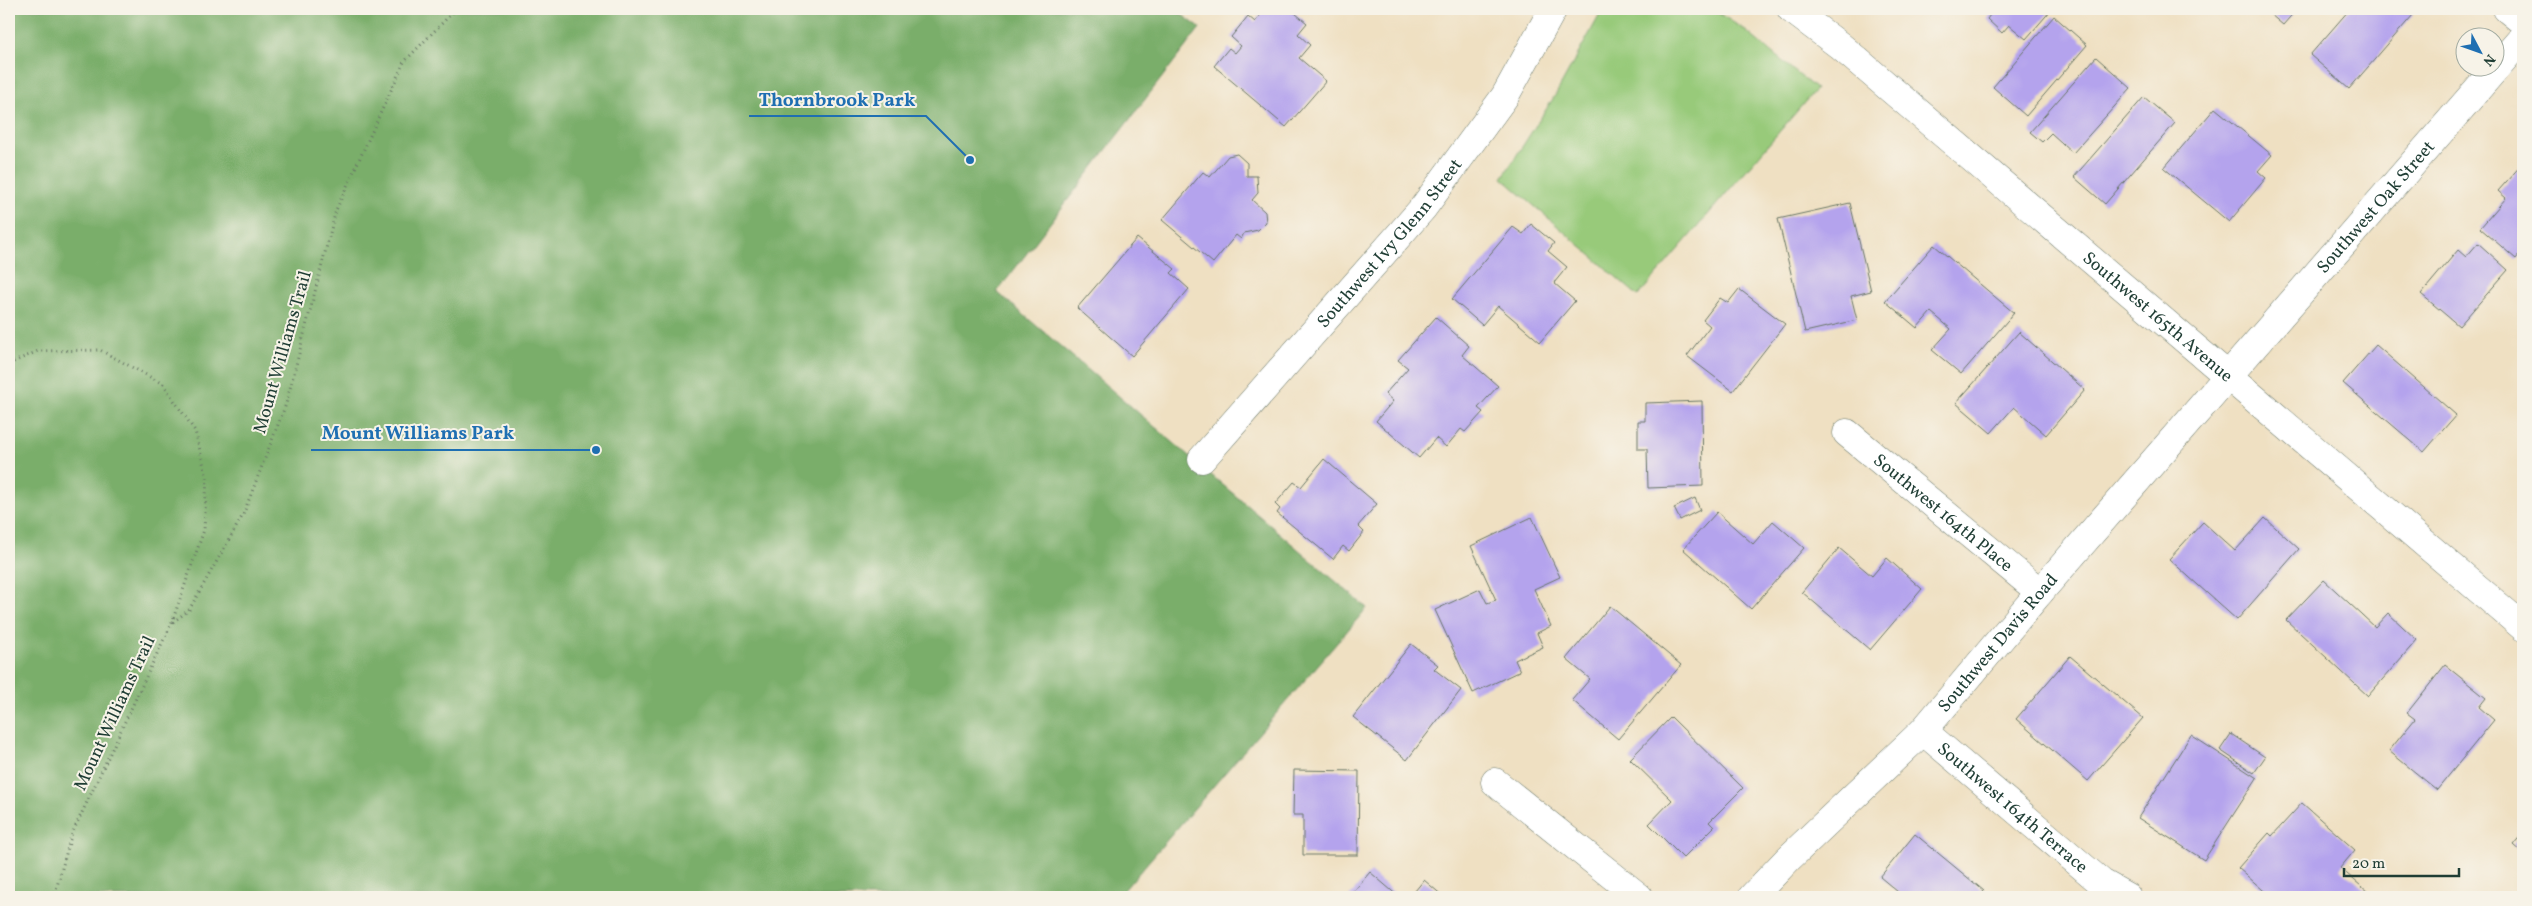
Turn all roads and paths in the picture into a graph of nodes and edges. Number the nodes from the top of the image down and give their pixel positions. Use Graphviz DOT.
graph roads {
  1 [pos="456,9"];
  2 [pos="1553,9"];
  3 [pos="1791,9"];
  4 [pos="2507,9"];
  5 [pos="2523,22"];
  6 [pos="2523,38"];
  7 [pos="9,364"];
  8 [pos="2229,375"];
  9 [pos="1847,433"];
  10 [pos="1202,459"];
  11 [pos="2040,592"];
  12 [pos="172,622"];
  13 [pos="2523,627"];
  14 [pos="1923,731"];
  15 [pos="1494,782"];
  16 [pos="54,897"];
  17 [pos="1639,897"];
  18 [pos="1752,897"];
  19 [pos="2127,897"];
  1 -- 12 [label="path, Mount Williams Trail"];
  2 -- 10 [label="street, Southwest Ivy Glenn Street"];
  3 -- 8 [label="street, Southwest 165th Avenue"];
  4 -- 5 [label="street"];
  6 -- 8 [label="street, Southwest Oak Street"];
  7 -- 12 [label="path"];
  8 -- 11 [label="street, Southwest Davis Road"];
  8 -- 13 [label="street, Southwest 165th Avenue"];
  9 -- 11 [label="street, Southwest 164th Place"];
  11 -- 14 [label="street, Southwest Davis Road"];
  12 -- 16 [label="path, Mount Williams Trail"];
  14 -- 18 [label="street, Southwest Davis Road"];
  14 -- 19 [label="street, Southwest 164th Terrace"];
  15 -- 17 [label="street"];
}
